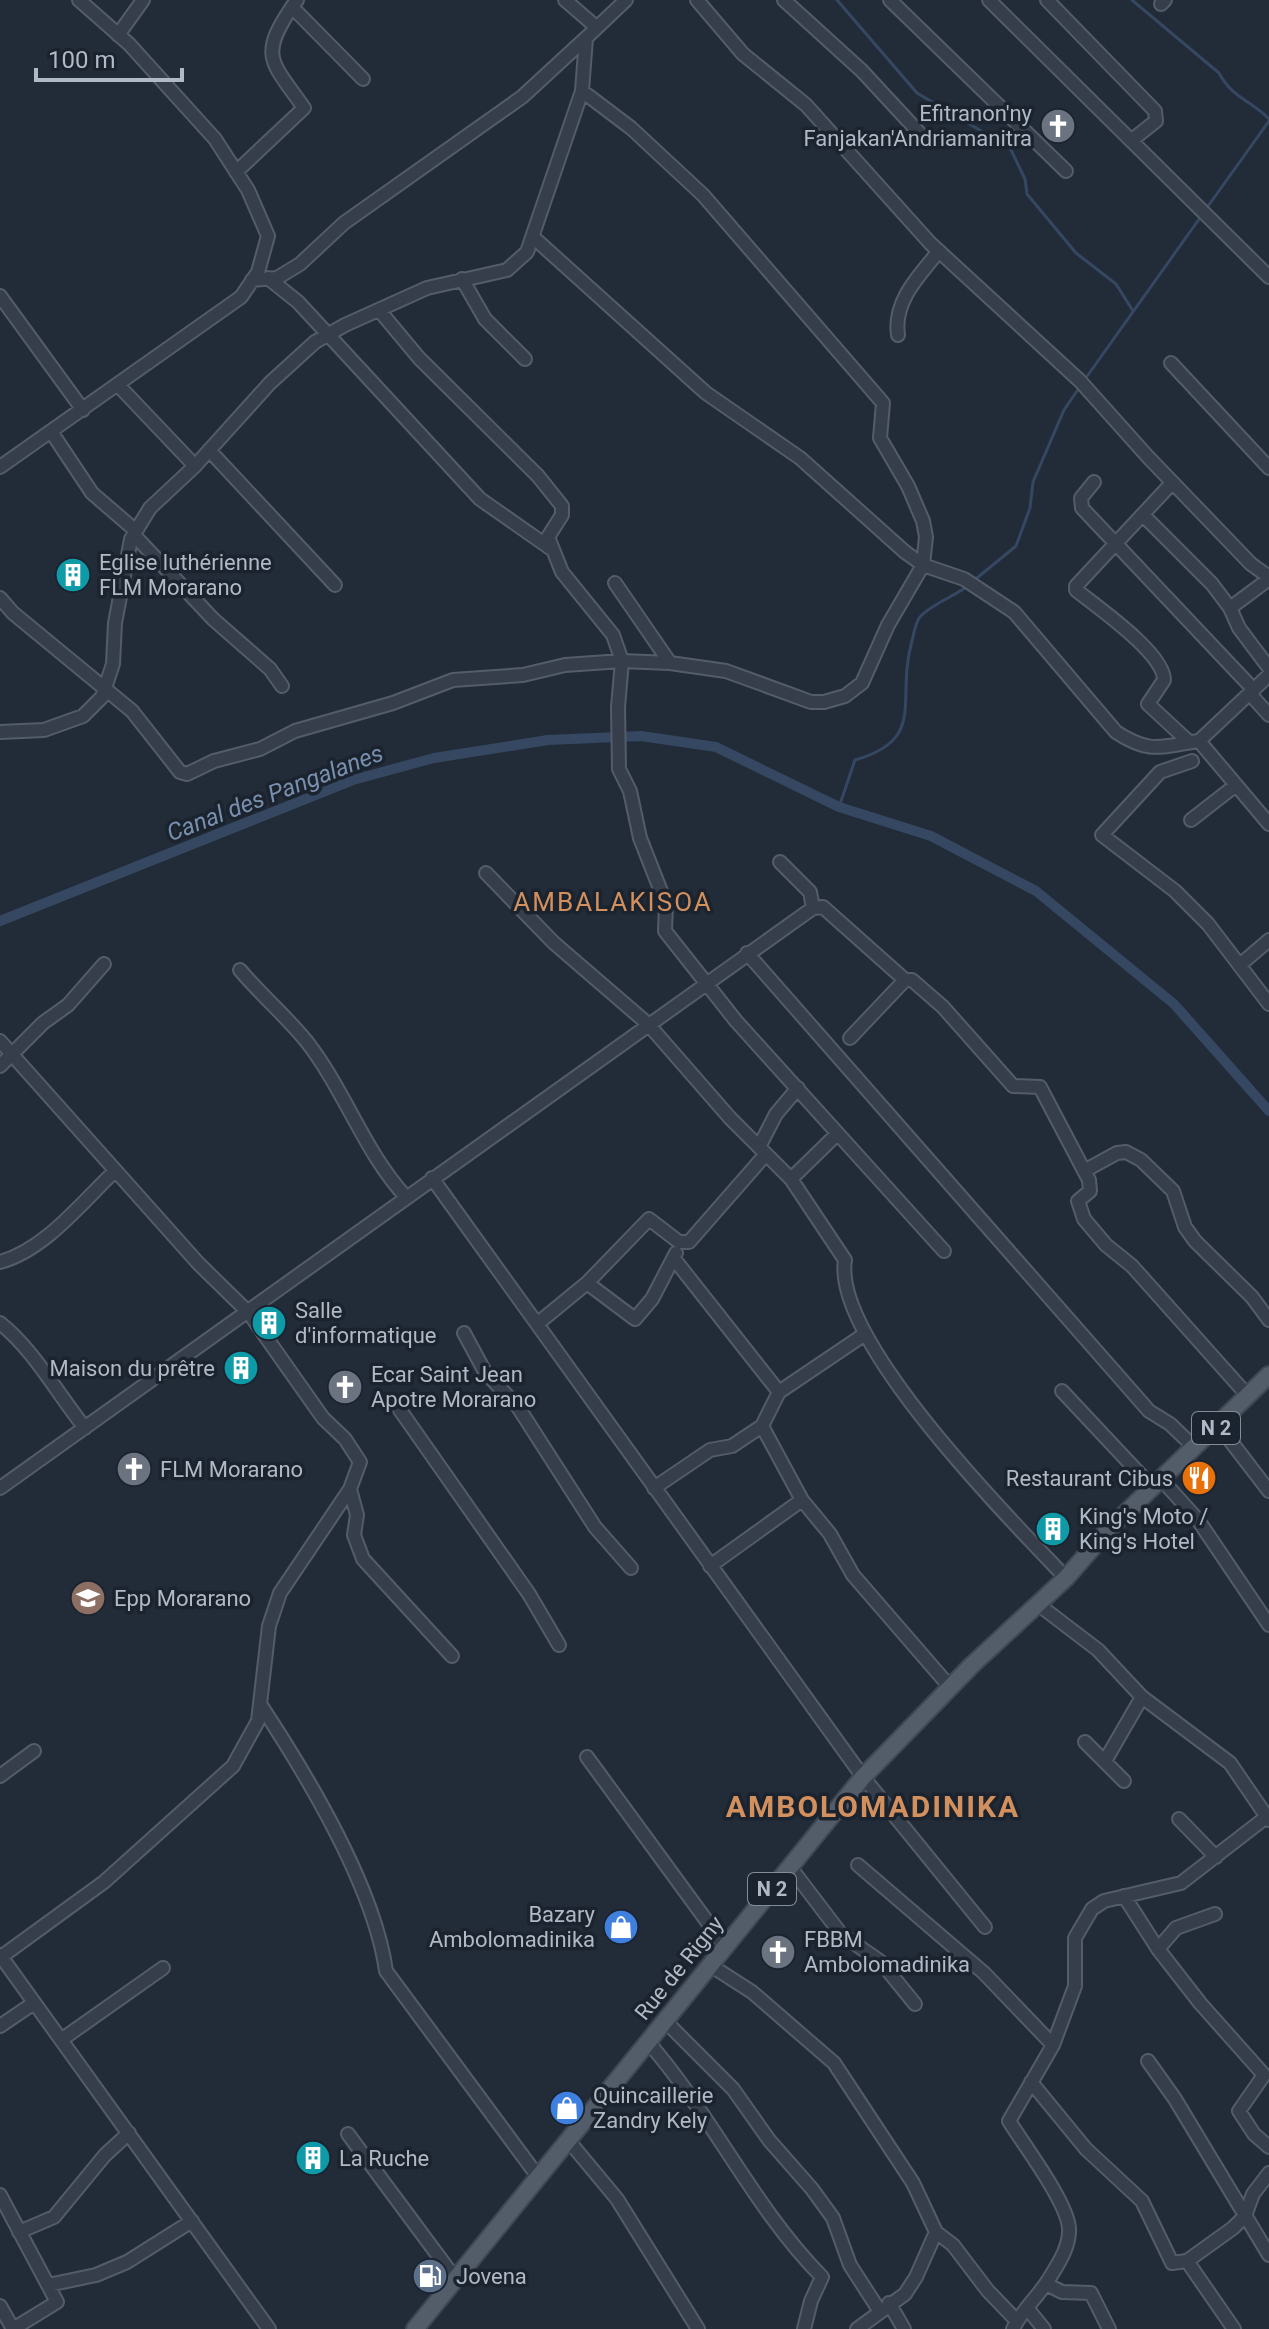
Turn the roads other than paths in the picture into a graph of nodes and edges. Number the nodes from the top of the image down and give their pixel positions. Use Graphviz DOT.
graph roads {
  1 [pos="79,0"];
  2 [pos="143,0"];
  3 [pos="565,0"];
  4 [pos="626,0"];
  5 [pos="697,0"];
  6 [pos="784,0"];
  7 [pos="890,0"];
  8 [pos="989,0"];
  9 [pos="1047,0"];
  10 [pos="295,3"];
  11 [pos="595,26"];
  12 [pos="118,35"];
  13 [pos="586,38"];
  14 [pos="363,79"];
  15 [pos="582,91"];
  16 [pos="924,138"];
  17 [pos="1132,140"];
  18 [pos="1066,171"];
  19 [pos="236,172"];
  20 [pos="533,237"];
  21 [pos="939,251"];
  22 [pos="1269,277"];
  23 [pos="268,278"];
  24 [pos="462,279"];
  25 [pos="252,280"];
  26 [pos="0,296"];
  27 [pos="379,310"];
  28 [pos="328,335"];
  29 [pos="898,335"];
  30 [pos="525,359"];
  31 [pos="1171,363"];
  32 [pos="118,385"];
  33 [pos="83,410"];
  34 [pos="52,433"];
  35 [pos="209,450"];
  36 [pos="195,466"];
  37 [pos="0,467"];
  38 [pos="1269,468"];
  39 [pos="1094,482"];
  40 [pos="1172,483"];
  41 [pos="1143,515"];
  42 [pos="135,533"];
  43 [pos="1116,542"];
  44 [pos="550,548"];
  45 [pos="923,565"];
  46 [pos="1269,578"];
  47 [pos="615,583"];
  48 [pos="335,585"];
  49 [pos="0,598"];
  50 [pos="1230,608"];
  51 [pos="622,661"];
  52 [pos="670,663"];
  53 [pos="1269,668"];
  54 [pos="1269,675"];
  55 [pos="105,686"];
  56 [pos="282,686"];
  57 [pos="1252,692"];
  58 [pos="1269,715"];
  59 [pos="1,732"];
  60 [pos="1194,742"];
  61 [pos="1171,748"];
  62 [pos="1192,761"];
  63 [pos="1160,772"];
  64 [pos="1236,785"];
  65 [pos="1191,820"];
  66 [pos="1269,824"];
  67 [pos="780,862"];
  68 [pos="486,873"];
  69 [pos="813,908"];
  70 [pos="1269,940"];
  71 [pos="747,953"];
  72 [pos="104,964"];
  73 [pos="1241,964"];
  74 [pos="240,970"];
  75 [pos="905,980"];
  76 [pos="707,986"];
  77 [pos="1269,1004"];
  78 [pos="648,1024"];
  79 [pos="850,1038"];
  80 [pos="0,1041"];
  81 [pos="12,1053"];
  82 [pos="0,1066"];
  83 [pos="798,1088"];
  84 [pos="837,1134"];
  85 [pos="762,1150"];
  86 [pos="115,1171"];
  87 [pos="1084,1171"];
  88 [pos="432,1178"];
  89 [pos="791,1179"];
  90 [pos="406,1197"];
  91 [pos="679,1242"];
  92 [pos="944,1251"];
  93 [pos="675,1260"];
  94 [pos="0,1262"];
  95 [pos="587,1283"];
  96 [pos="249,1313"];
  97 [pos="1269,1320"];
  98 [pos="0,1323"];
  99 [pos="537,1324"];
  100 [pos="464,1333"];
  101 [pos="865,1334"];
  102 [pos="1269,1375"];
  103 [pos="1062,1391"];
  104 [pos="779,1392"];
  105 [pos="1248,1396"];
  106 [pos="400,1410"];
  107 [pos="762,1426"];
  108 [pos="1219,1426"];
  109 [pos="85,1428"];
  110 [pos="1195,1448"];
  111 [pos="1157,1483"];
  112 [pos="0,1488"];
  113 [pos="654,1488"];
  114 [pos="350,1489"];
  115 [pos="1269,1491"];
  116 [pos="802,1500"];
  117 [pos="710,1566"];
  118 [pos="631,1568"];
  119 [pos="1066,1578"];
  120 [pos="1039,1605"];
  121 [pos="1269,1625"];
  122 [pos="559,1645"];
  123 [pos="452,1656"];
  124 [pos="950,1687"];
  125 [pos="1142,1697"];
  126 [pos="260,1704"];
  127 [pos="1085,1742"];
  128 [pos="34,1751"];
  129 [pos="587,1757"];
  130 [pos="1105,1761"];
  131 [pos="2,1769"];
  132 [pos="863,1777"];
  133 [pos="1124,1781"];
  134 [pos="1268,1817"];
  135 [pos="1179,1819"];
  136 [pos="1216,1857"];
  137 [pos="858,1865"];
  138 [pos="790,1867"];
  139 [pos="1124,1896"];
  140 [pos="1215,1914"];
  141 [pos="985,1927"];
  142 [pos="725,1946"];
  143 [pos="1158,1949"];
  144 [pos="2,1961"];
  145 [pos="710,1965"];
  146 [pos="163,1968"];
  147 [pos="34,2003"];
  148 [pos="915,2004"];
  149 [pos="665,2021"];
  150 [pos="0,2026"];
  151 [pos="61,2040"];
  152 [pos="648,2042"];
  153 [pos="1053,2045"];
  154 [pos="1148,2061"];
  155 [pos="1031,2082"];
  156 [pos="129,2133"];
  157 [pos="348,2134"];
  158 [pos="568,2140"];
  159 [pos="1269,2147"];
  160 [pos="1269,2173"];
  161 [pos="539,2178"];
  162 [pos="0,2195"];
  163 [pos="1245,2216"];
  164 [pos="192,2221"];
  165 [pos="19,2232"];
  166 [pos="936,2232"];
  167 [pos="1269,2255"];
  168 [pos="1187,2261"];
  169 [pos="457,2281"];
  170 [pos="1046,2284"];
  171 [pos="48,2285"];
  172 [pos="0,2306"];
  173 [pos="884,2306"];
  174 [pos="1027,2308"];
  175 [pos="1015,2324"];
  176 [pos="13,2329"];
  177 [pos="269,2329"];
  178 [pos="415,2329"];
  179 [pos="698,2329"];
  180 [pos="804,2329"];
  181 [pos="857,2329"];
  182 [pos="904,2329"];
  183 [pos="1044,2329"];
  184 [pos="1109,2329"];
  185 [pos="1234,2329"];
  1 -- 12 [label="street"];
  2 -- 12 [label="street"];
  3 -- 11 [label="street"];
  4 -- 11 [label="street"];
  5 -- 21 [label="street"];
  6 -- 16 [label="street"];
  7 -- 18 [label="street"];
  8 -- 17 [label="street"];
  9 -- 17 [label="street"];
  10 -- 14 [label="street"];
  10 -- 19 [label="street"];
  11 -- 13 [label="street"];
  12 -- 19 [label="street"];
  13 -- 15 [label="street"];
  13 -- 23 [label="street"];
  15 -- 20 [label="street"];
  15 -- 45 [label="street"];
  17 -- 22 [label="street"];
  19 -- 25 [label="street"];
  20 -- 24 [label="street"];
  20 -- 45 [label="street"];
  21 -- 29 [label="street"];
  21 -- 40 [label="street"];
  23 -- 25 [label="street"];
  23 -- 28 [label="street"];
  24 -- 27 [label="street"];
  24 -- 30 [label="street"];
  25 -- 32 [label="street"];
  26 -- 33 [label="street"];
  27 -- 28 [label="street"];
  27 -- 44 [label="street"];
  28 -- 35 [label="street"];
  28 -- 44 [label="street"];
  31 -- 38 [label="street"];
  32 -- 33 [label="street"];
  32 -- 36 [label="street"];
  33 -- 34 [label="street"];
  34 -- 37 [label="street"];
  34 -- 42 [label="street"];
  35 -- 36 [label="street"];
  35 -- 48 [label="street"];
  36 -- 42 [label="street"];
  39 -- 43 [label="street"];
  40 -- 41 [label="street"];
  40 -- 46 [label="street"];
  41 -- 43 [label="street"];
  41 -- 50 [label="street"];
  42 -- 55 [label="street"];
  42 -- 56 [label="street"];
  43 -- 57 [label="street"];
  43 -- 60 [label="street"];
  44 -- 51 [label="street"];
  45 -- 52 [label="street"];
  45 -- 61 [label="street"];
  46 -- 50 [label="street"];
  47 -- 52 [label="street"];
  49 -- 55 [label="street"];
  50 -- 53 [label="street"];
  51 -- 52 [label="street"];
  51 -- 55 [label="street"];
  51 -- 76 [label="street"];
  54 -- 57 [label="street"];
  55 -- 59 [label="street"];
  57 -- 58 [label="street"];
  57 -- 60 [label="street"];
  60 -- 61 [label="street"];
  60 -- 64 [label="street"];
  61 -- 63 [label="street"];
  62 -- 63 [label="street"];
  63 -- 73 [label="street"];
  64 -- 65 [label="street"];
  64 -- 66 [label="street"];
  67 -- 69 [label="street"];
  68 -- 78 [label="street"];
  69 -- 71 [label="street"];
  69 -- 75 [label="street"];
  70 -- 73 [label="street"];
  71 -- 76 [label="street"];
  71 -- 110 [label="street"];
  72 -- 81 [label="street"];
  73 -- 77 [label="street"];
  74 -- 90 [label="street"];
  75 -- 79 [label="street"];
  75 -- 87 [label="street"];
  76 -- 78 [label="street"];
  76 -- 83 [label="street"];
  78 -- 85 [label="street"];
  78 -- 88 [label="street"];
  80 -- 81 [label="street"];
  81 -- 82 [label="street"];
  81 -- 86 [label="street"];
  83 -- 84 [label="street"];
  83 -- 85 [label="street"];
  84 -- 89 [label="street"];
  84 -- 92 [label="street"];
  85 -- 89 [label="street"];
  85 -- 91 [label="street"];
  86 -- 94 [label="street"];
  86 -- 96 [label="street"];
  87 -- 97 [label="street"];
  87 -- 105 [label="street"];
  88 -- 90 [label="street"];
  88 -- 99 [label="street"];
  89 -- 101 [label="street"];
  90 -- 96 [label="street"];
  91 -- 93 [label="street"];
  91 -- 95 [label="street"];
  93 -- 95 [label="street"];
  93 -- 104 [label="street"];
  95 -- 99 [label="street"];
  96 -- 109 [label="street"];
  96 -- 114 [label="street"];
  98 -- 109 [label="street"];
  99 -- 113 [label="street"];
  100 -- 118 [label="street"];
  101 -- 104 [label="street"];
  101 -- 119 [label="street"];
  102 -- 105 [label="main road, N 2"];
  103 -- 111 [label="street"];
  104 -- 107 [label="street"];
  105 -- 108 [label="main road, N 2"];
  106 -- 122 [label="street"];
  107 -- 113 [label="street"];
  107 -- 116 [label="street"];
  108 -- 110 [label="main road, N 2"];
  108 -- 115 [label="street"];
  109 -- 112 [label="street"];
  110 -- 111 [label="main road, N 2"];
  111 -- 119 [label="main road, Rue de Rigny / N 2"];
  111 -- 121 [label="street"];
  113 -- 117 [label="street"];
  114 -- 123 [label="street"];
  114 -- 126 [label="street"];
  116 -- 117 [label="street"];
  116 -- 124 [label="street"];
  117 -- 132 [label="street"];
  119 -- 120 [label="main road, Rue de Rigny / N 2"];
  120 -- 124 [label="main road, Rue de Rigny / N 2"];
  120 -- 125 [label="street"];
  124 -- 132 [label="main road, Rue de Rigny / N 2"];
  125 -- 130 [label="street"];
  125 -- 134 [label="street"];
  126 -- 144 [label="street"];
  126 -- 161 [label="street"];
  127 -- 130 [label="street"];
  128 -- 131 [label="street"];
  129 -- 142 [label="street"];
  130 -- 133 [label="street"];
  132 -- 138 [label="main road, Rue de Rigny / N 2"];
  132 -- 141 [label="street"];
  134 -- 136 [label="street"];
  135 -- 136 [label="street"];
  136 -- 139 [label="street"];
  137 -- 153 [label="street"];
  138 -- 142 [label="main road, Rue de Rigny / N 2"];
  138 -- 148 [label="street"];
  139 -- 143 [label="street"];
  139 -- 153 [label="street"];
  140 -- 143 [label="street"];
  142 -- 145 [label="main road, Rue de Rigny / N 2"];
  143 -- 159 [label="street"];
  144 -- 147 [label="street"];
  145 -- 149 [label="main road, Rue de Rigny / N 2"];
  145 -- 166 [label="street"];
  146 -- 151 [label="street"];
  147 -- 150 [label="street"];
  147 -- 151 [label="street"];
  149 -- 152 [label="main road, Rue de Rigny / N 2"];
  149 -- 173 [label="street"];
  151 -- 156 [label="street"];
  152 -- 158 [label="main road, Rue de Rigny / N 2"];
  152 -- 180 [label="street"];
  153 -- 155 [label="street"];
  154 -- 163 [label="street"];
  155 -- 168 [label="street"];
  155 -- 170 [label="street"];
  156 -- 164 [label="street"];
  156 -- 165 [label="street"];
  157 -- 169 [label="street"];
  158 -- 161 [label="main road, Rue de Rigny / N 2"];
  158 -- 179 [label="street"];
  160 -- 163 [label="street"];
  161 -- 169 [label="main road, Rue de Rigny / N 2"];
  162 -- 165 [label="street"];
  163 -- 167 [label="street"];
  163 -- 168 [label="street"];
  164 -- 171 [label="street"];
  164 -- 177 [label="street"];
  165 -- 171 [label="street"];
  166 -- 173 [label="street"];
  166 -- 175 [label="street"];
  168 -- 185 [label="street"];
  169 -- 178 [label="main road, Rue de Rigny / N 2"];
  170 -- 174 [label="street"];
  170 -- 184 [label="street"];
  171 -- 176 [label="street"];
  172 -- 176 [label="street"];
  173 -- 181 [label="street"];
  173 -- 182 [label="street"];
  174 -- 175 [label="street"];
  174 -- 183 [label="street"];
}
